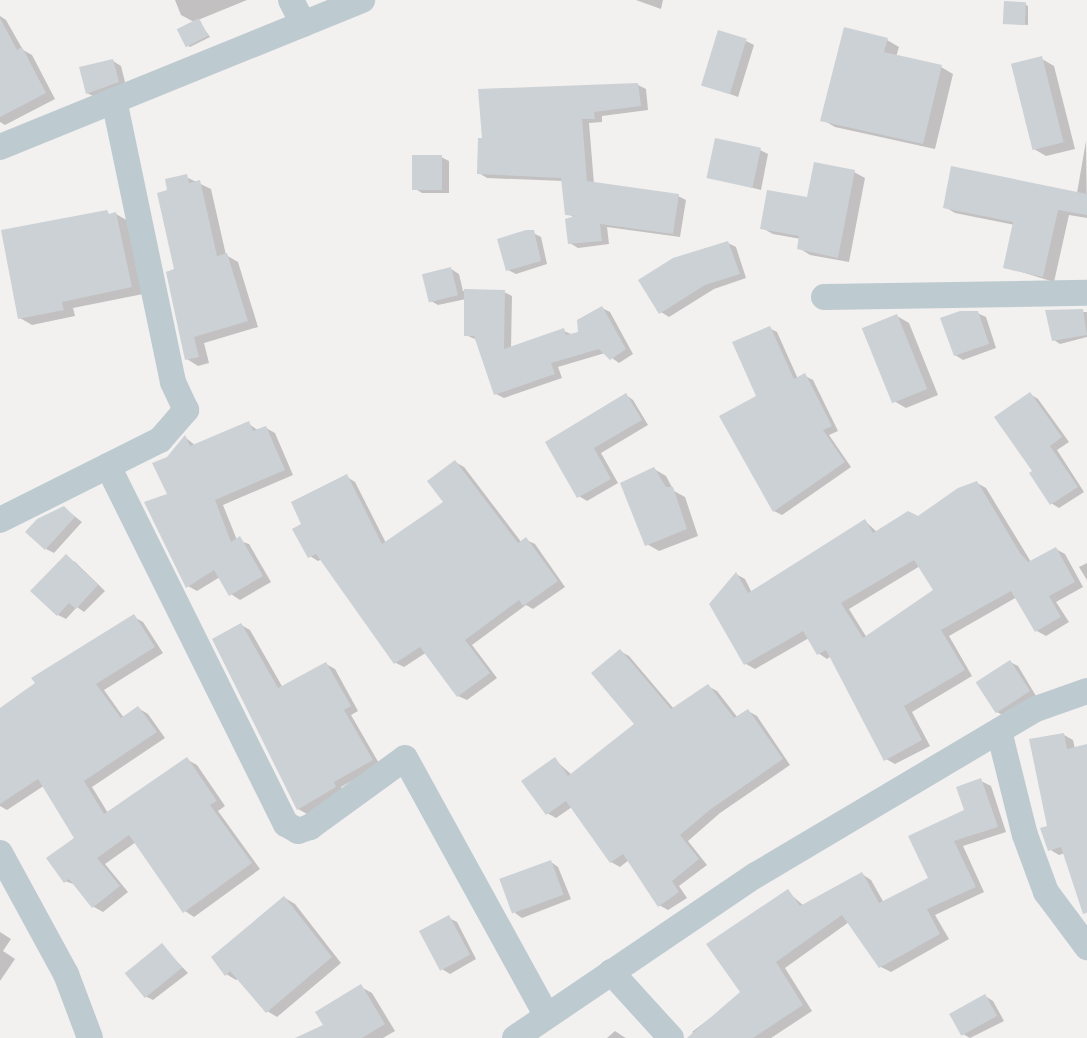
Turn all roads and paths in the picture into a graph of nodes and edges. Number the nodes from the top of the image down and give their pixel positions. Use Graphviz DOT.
graph roads {
  1 [pos="291,0"];
  2 [pos="362,0"];
  3 [pos="303,24"];
  4 [pos="114,100"];
  5 [pos="0,147"];
  6 [pos="1087,293"];
  7 [pos="824,297"];
  8 [pos="108,466"];
  9 [pos="0,520"];
  10 [pos="1087,691"];
  11 [pos="999,731"];
  12 [pos="0,853"];
  13 [pos="1087,947"];
  14 [pos="611,972"];
  15 [pos="547,1016"];
  16 [pos="90,1038"];
  17 [pos="515,1038"];
  18 [pos="671,1038"];
  1 -- 3 [label="street"];
  2 -- 3 [label="street"];
  3 -- 4 [label="street"];
  4 -- 5 [label="street"];
  4 -- 8 [label="street"];
  6 -- 7 [label="street"];
  8 -- 9 [label="street"];
  8 -- 15 [label="street"];
  10 -- 11 [label="street"];
  11 -- 13 [label="street"];
  11 -- 14 [label="street"];
  12 -- 16 [label="street"];
  14 -- 15 [label="street"];
  14 -- 18 [label="street"];
  15 -- 17 [label="street"];
}
